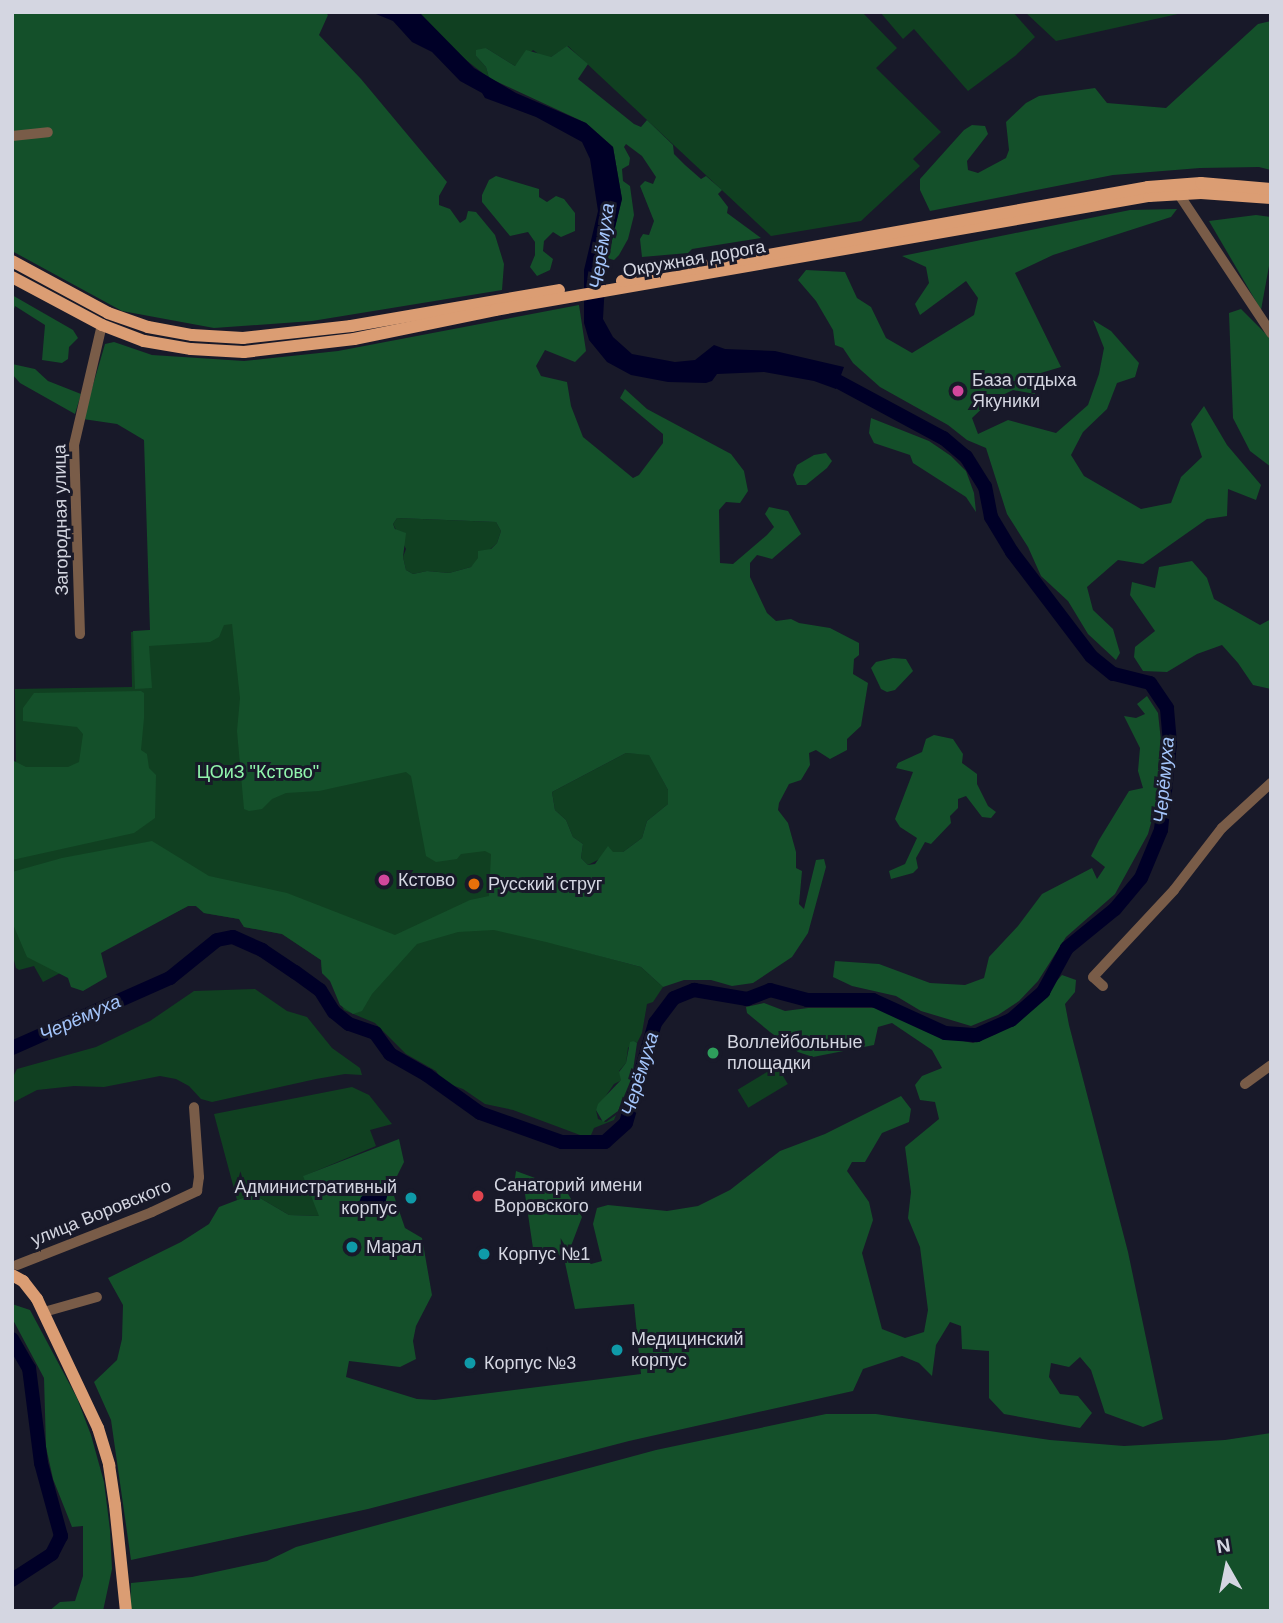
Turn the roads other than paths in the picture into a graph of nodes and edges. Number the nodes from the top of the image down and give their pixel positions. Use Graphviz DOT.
graph roads {
  1 [pos="48,132"];
  2 [pos="12,136"];
  3 [pos="1271,188"];
  4 [pos="1175,189"];
  5 [pos="1271,198"];
  6 [pos="12,261"];
  7 [pos="12,277"];
  8 [pos="549,296"];
  9 [pos="102,325"];
  10 [pos="1271,333"];
  11 [pos="80,634"];
  12 [pos="1271,783"];
  13 [pos="1103,986"];
  14 [pos="1271,1065"];
  15 [pos="1245,1084"];
  16 [pos="194,1107"];
  17 [pos="14,1270"];
  18 [pos="97,1297"];
  19 [pos="44,1312"];
  20 [pos="126,1611"];
  1 -- 2 [label="street"];
  3 -- 4 [label="main road, Окружная дорога"];
  4 -- 5 [label="main road, Окружная дорога"];
  4 -- 8 [label="main road, Окружная дорога"];
  4 -- 10 [label="street"];
  6 -- 8 [label="main road, Окружная дорога"];
  7 -- 9 [label="main road, Окружная дорога"];
  8 -- 9 [label="main road, Окружная дорога"];
  9 -- 11 [label="street, Загородная улица"];
  12 -- 13 [label="street"];
  14 -- 15 [label="street"];
  16 -- 17 [label="street, улица Воровского"];
  17 -- 19 [label="main road"];
  18 -- 19 [label="street"];
  19 -- 20 [label="main road"];
}
